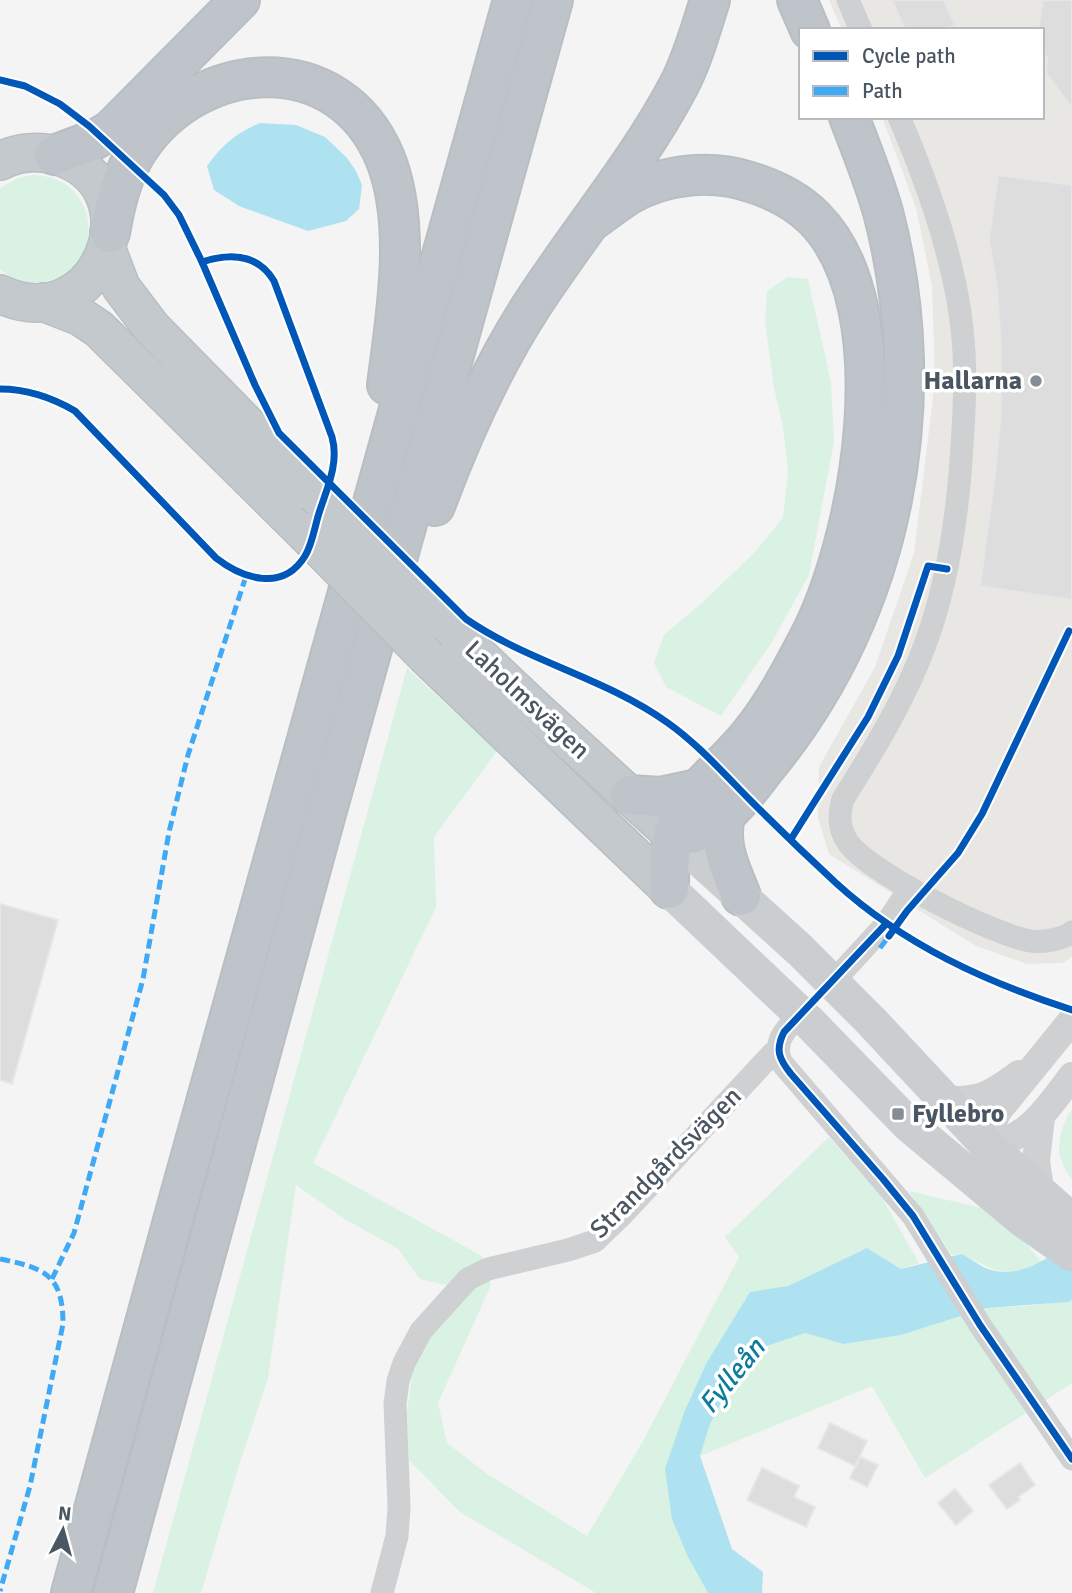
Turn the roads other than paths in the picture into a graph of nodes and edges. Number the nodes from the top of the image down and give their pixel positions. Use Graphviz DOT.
graph roads {
  1 [pos="240,0"];
  2 [pos="513,0"];
  3 [pos="553,0"];
  4 [pos="710,0"];
  5 [pos="797,0"];
  6 [pos="848,0"];
  7 [pos="809,28"];
  8 [pos="860,28"];
  9 [pos="850,119"];
  10 [pos="900,119"];
  11 [pos="18,154"];
  12 [pos="593,220"];
  13 [pos="109,241"];
  14 [pos="14,300"];
  15 [pos="371,515"];
  16 [pos="630,795"];
  17 [pos="714,802"];
  18 [pos="324,821"];
  19 [pos="674,836"];
  20 [pos="616,839"];
  21 [pos="910,888"];
  22 [pos="669,889"];
  23 [pos="741,896"];
  24 [pos="1072,932"];
  25 [pos="842,972"];
  26 [pos="1072,1020"];
  27 [pos="791,1024"];
  28 [pos="778,1052"];
  29 [pos="1040,1058"];
  30 [pos="1072,1076"];
  31 [pos="946,1100"];
  32 [pos="1041,1117"];
  33 [pos="909,1125"];
  34 [pos="986,1144"];
  35 [pos="984,1189"];
  36 [pos="1032,1208"];
  37 [pos="1072,1222"];
  38 [pos="1072,1254"];
  39 [pos="1072,1459"];
  40 [pos="71,1593"];
  41 [pos="113,1593"];
  42 [pos="382,1593"];
  1 -- 11 [label="highway"];
  2 -- 15 [label="highway"];
  3 -- 18 [label="highway"];
  4 -- 12 [label="highway"];
  5 -- 7 [label="highway"];
  6 -- 8 [label="street"];
  9 -- 17 [label="highway"];
  10 -- 21 [label="street"];
  11 -- 13 [label="highway, Laholmsvägen"];
  12 -- 17 [label="highway"];
  12 -- 18 [label="highway"];
  13 -- 14 [label="highway, Laholmsvägen"];
  13 -- 15 [label="highway"];
  13 -- 16 [label="highway, Laholmsvägen, bridge"];
  14 -- 20 [label="highway, Laholmsvägen, bridge"];
  15 -- 40 [label="highway"];
  16 -- 17 [label="highway"];
  16 -- 19 [label="highway, Laholmsvägen"];
  17 -- 19 [label="highway"];
  17 -- 23 [label="highway"];
  18 -- 41 [label="highway"];
  19 -- 20 [label="highway"];
  19 -- 22 [label="highway"];
  19 -- 23 [label="main road, Laholmsvägen"];
  20 -- 22 [label="highway, Laholmsvägen"];
  21 -- 24 [label="street"];
  21 -- 25 [label="street"];
  22 -- 33 [label="main road, Laholmsvägen"];
  23 -- 31 [label="main road, Laholmsvägen"];
  26 -- 29 [label="street"];
  27 -- 28 [label="street"];
  28 -- 39 [label="street"];
  28 -- 42 [label="street, Strandgårdsvägen"];
  29 -- 31 [label="street"];
  29 -- 34 [label="street"];
  30 -- 32 [label="street"];
  31 -- 34 [label="main road, Laholmsvägen"];
  32 -- 34 [label="street"];
  32 -- 36 [label="street"];
  33 -- 34 [label="main road, Laholmsvägen"];
  33 -- 35 [label="main road, Laholmsvägen"];
  34 -- 35 [label="street"];
  34 -- 36 [label="main road, Laholmsvägen"];
  35 -- 36 [label="main road, Laholmsvägen"];
  36 -- 37 [label="main road, Laholmsvägen"];
  36 -- 38 [label="main road, Laholmsvägen"];
}
